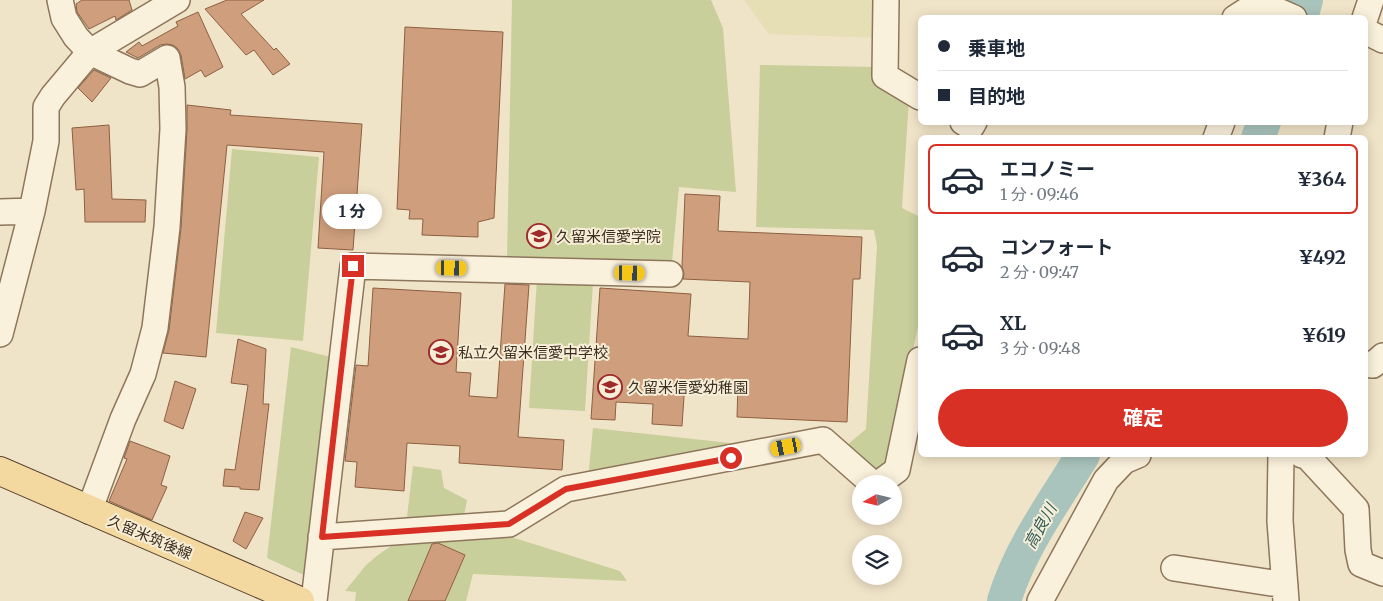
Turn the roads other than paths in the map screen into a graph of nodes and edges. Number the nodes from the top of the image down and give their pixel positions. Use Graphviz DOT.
graph roads {
  1 [pos="60,0"];
  2 [pos="177,0"];
  3 [pos="886,0"];
  4 [pos="1371,0"];
  5 [pos="1270,8"];
  6 [pos="1246,15"];
  7 [pos="1366,15"];
  8 [pos="1368,32"];
  9 [pos="1383,40"];
  10 [pos="90,52"];
  11 [pos="918,96"];
  12 [pos="32,211"];
  13 [pos="0,212"];
  14 [pos="670,274"];
  15 [pos="0,334"];
  16 [pos="1383,356"];
  17 [pos="1368,364"];
  18 [pos="918,370"];
  19 [pos="1133,457"];
  20 [pos="1281,457"];
  21 [pos="1308,457"];
  22 [pos="0,472"];
  23 [pos="863,475"];
  24 [pos="890,475"];
  25 [pos="89,511"];
  26 [pos="322,537"];
  27 [pos="1174,568"];
  28 [pos="1383,573"];
  29 [pos="1285,593"];
  30 [pos="300,601"];
  31 [pos="314,601"];
  32 [pos="1040,601"];
  1 -- 10 [label="street"];
  2 -- 10 [label="street"];
  3 -- 11 [label="street"];
  4 -- 7 [label="street"];
  5 -- 6 [label="street"];
  8 -- 9 [label="street"];
  10 -- 12 [label="street"];
  10 -- 25 [label="street"];
  12 -- 13 [label="street"];
  12 -- 15 [label="street"];
  14 -- 26 [label="street"];
  16 -- 17 [label="street"];
  18 -- 24 [label="street"];
  19 -- 32 [label="street"];
  20 -- 29 [label="street"];
  21 -- 28 [label="street"];
  22 -- 25 [label="main road, 久留米筑後線"];
  23 -- 26 [label="street"];
  25 -- 30 [label="main road, 久留米筑後線"];
  26 -- 31 [label="street"];
  27 -- 29 [label="street"];
}
